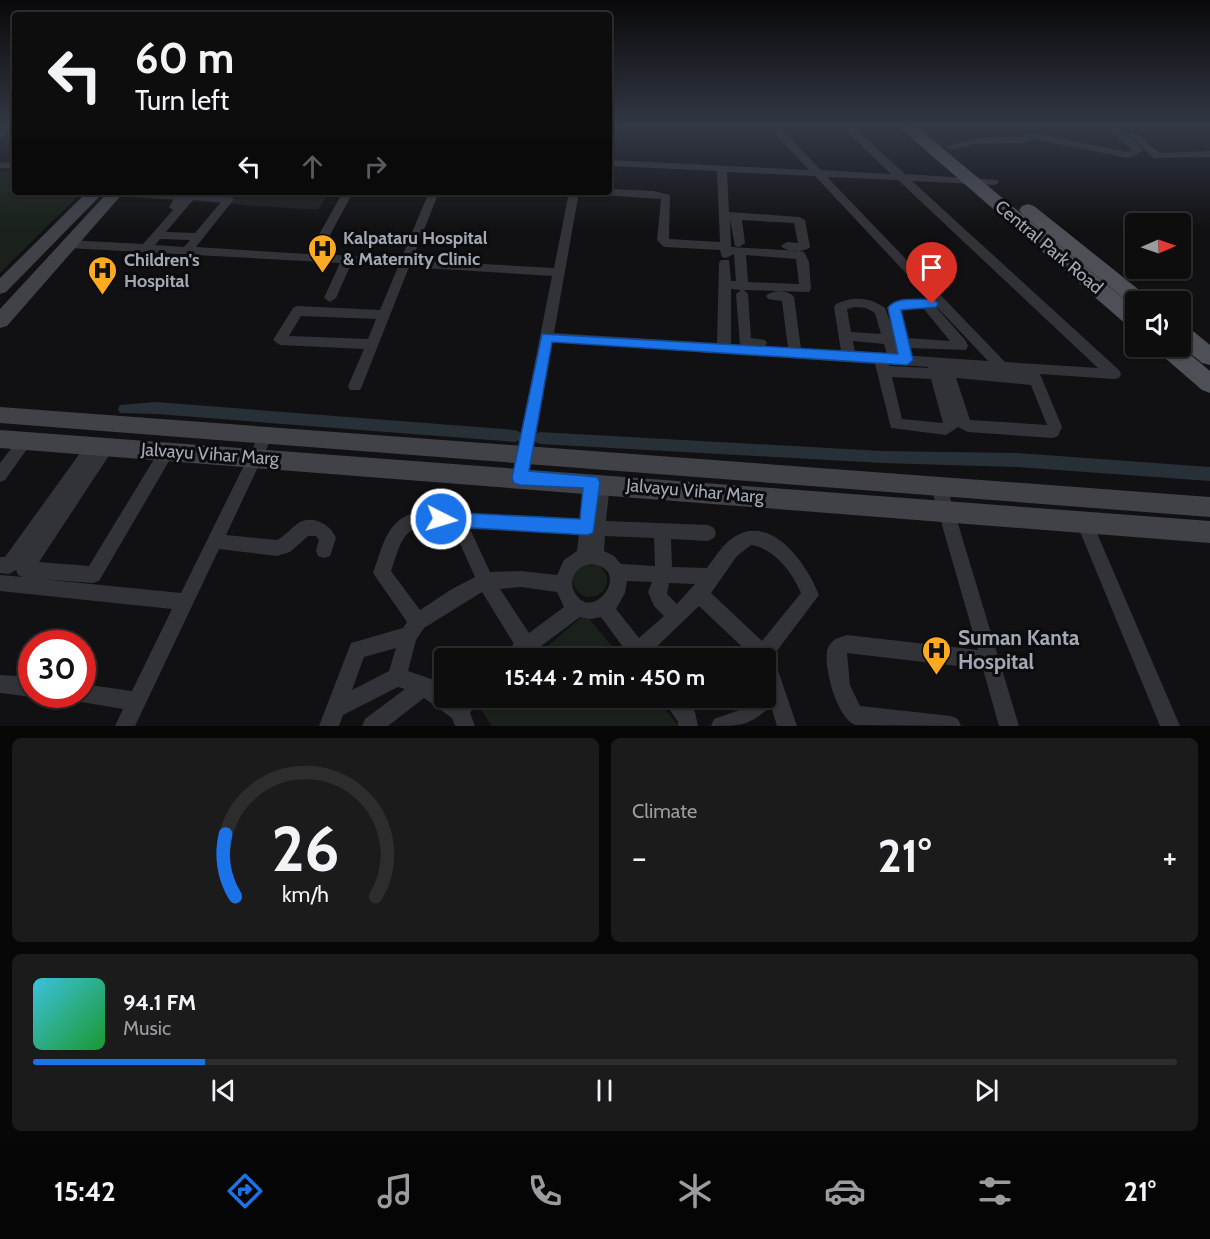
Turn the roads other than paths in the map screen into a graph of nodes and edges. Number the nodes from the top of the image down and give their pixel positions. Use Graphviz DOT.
graph roads {
  1 [pos="806,161"];
  2 [pos="884,161"];
  3 [pos="947,161"];
  4 [pos="968,161"];
  5 [pos="612,163"];
  6 [pos="722,169"];
  7 [pos="819,174"];
  8 [pos="903,178"];
  9 [pos="971,181"];
  10 [pos="994,182"];
  11 [pos="612,192"];
  12 [pos="93,195"];
  13 [pos="113,195"];
  14 [pos="166,195"];
  15 [pos="346,195"];
  16 [pos="433,195"];
  17 [pos="573,195"];
  18 [pos="724,215"];
  19 [pos="736,216"];
  20 [pos="158,236"];
  21 [pos="198,237"];
  22 [pos="68,244"];
  23 [pos="739,247"];
  24 [pos="143,248"];
  25 [pos="187,251"];
  26 [pos="726,251"];
  27 [pos="312,258"];
  28 [pos="347,260"];
  29 [pos="405,263"];
  30 [pos="559,273"];
  31 [pos="0,288"];
  32 [pos="725,289"];
  33 [pos="742,290"];
  34 [pos="1128,291"];
  35 [pos="330,298"];
  36 [pos="941,301"];
  37 [pos="927,305"];
  38 [pos="1125,312"];
  39 [pos="383,315"];
  40 [pos="0,321"];
  41 [pos="844,336"];
  42 [pos="547,337"];
  43 [pos="895,341"];
  44 [pos="1191,342"];
  45 [pos="372,344"];
  46 [pos="724,348"];
  47 [pos="795,349"];
  48 [pos="849,357"];
  49 [pos="1179,357"];
  50 [pos="1210,357"];
  51 [pos="892,362"];
  52 [pos="1001,366"];
  53 [pos="940,368"];
  54 [pos="1033,374"];
  55 [pos="1210,384"];
  56 [pos="355,386"];
  57 [pos="0,415"];
  58 [pos="266,435"];
  59 [pos="0,439"];
  60 [pos="25,441"];
  61 [pos="100,446"];
  62 [pos="525,450"];
  63 [pos="167,451"];
  64 [pos="255,457"];
  65 [pos="0,475"];
  66 [pos="520,478"];
  67 [pos="597,482"];
  68 [pos="939,487"];
  69 [pos="1210,507"];
  70 [pos="946,511"];
  71 [pos="458,521"];
  72 [pos="1083,522"];
  73 [pos="593,527"];
  74 [pos="662,531"];
  75 [pos="1210,532"];
  76 [pos="708,533"];
  77 [pos="214,541"];
  78 [pos="324,550"];
  79 [pos="590,556"];
  80 [pos="0,566"];
  81 [pos="617,572"];
  82 [pos="664,573"];
  83 [pos="711,577"];
  84 [pos="485,581"];
  85 [pos="0,583"];
  86 [pos="564,584"];
  87 [pos="699,594"];
  88 [pos="185,602"];
  89 [pos="578,607"];
  90 [pos="604,607"];
  91 [pos="677,616"];
  92 [pos="413,629"];
  93 [pos="526,646"];
  94 [pos="524,648"];
  95 [pos="636,648"];
  96 [pos="647,648"];
  97 [pos="755,648"];
  98 [pos="771,648"];
  99 [pos="990,661"];
  100 [pos="397,676"];
  101 [pos="0,684"];
  102 [pos="18,686"];
  103 [pos="424,686"];
  104 [pos="776,693"];
  105 [pos="96,696"];
  106 [pos="137,701"];
  107 [pos="680,708"];
  108 [pos="757,708"];
  109 [pos="465,712"];
  110 [pos="331,718"];
  111 [pos="125,726"];
  112 [pos="372,726"];
  113 [pos="688,726"];
  114 [pos="722,726"];
  115 [pos="787,726"];
  116 [pos="951,726"];
  117 [pos="1009,726"];
  118 [pos="1170,726"];
  1 -- 7 [label="street"];
  2 -- 8 [label="street"];
  3 -- 9 [label="main road, Central Park Road"];
  4 -- 10 [label="main road, Central Park Road"];
  5 -- 6 [label="street"];
  6 -- 7 [label="street"];
  6 -- 18 [label="street"];
  7 -- 8 [label="street"];
  7 -- 36 [label="street"];
  8 -- 9 [label="street"];
  8 -- 54 [label="street"];
  9 -- 10 [label="street"];
  9 -- 38 [label="main road, Central Park Road"];
  10 -- 34 [label="main road, Central Park Road"];
  11 -- 26 [label="street"];
  12 -- 31 [label="main road"];
  13 -- 22 [label="main road"];
  14 -- 24 [label="street"];
  15 -- 27 [label="street"];
  16 -- 29 [label="street"];
  17 -- 30 [label="street"];
  18 -- 19 [label="street"];
  18 -- 26 [label="street"];
  19 -- 23 [label="street"];
  19 -- 23 [label="street"];
  20 -- 21 [label="street"];
  20 -- 21 [label="street"];
  20 -- 24 [label="street"];
  21 -- 25 [label="street"];
  22 -- 24 [label="street"];
  22 -- 40 [label="main road"];
  23 -- 26 [label="street"];
  23 -- 33 [label="street"];
  23 -- 33 [label="street"];
  24 -- 25 [label="street"];
  25 -- 27 [label="street"];
  26 -- 32 [label="street"];
  27 -- 28 [label="street"];
  28 -- 29 [label="street"];
  28 -- 35 [label="street"];
  29 -- 30 [label="street"];
  29 -- 39 [label="street"];
  30 -- 42 [label="street"];
  32 -- 33 [label="street"];
  32 -- 46 [label="street"];
  33 -- 47 [label="street"];
  33 -- 47 [label="street"];
  36 -- 37 [label="street"];
  36 -- 52 [label="street"];
  37 -- 43 [label="street"];
  37 -- 43 [label="street"];
  39 -- 45 [label="street"];
  39 -- 45 [label="street"];
  41 -- 43 [label="street"];
  41 -- 43 [label="street"];
  41 -- 48 [label="street"];
  42 -- 46 [label="street"];
  42 -- 62 [label="street"];
  43 -- 51 [label="street"];
  44 -- 50 [label="main road"];
  45 -- 56 [label="street"];
  46 -- 47 [label="street"];
  47 -- 48 [label="street"];
  48 -- 51 [label="street"];
  49 -- 55 [label="main road"];
  51 -- 53 [label="street"];
  51 -- 53 [label="street"];
  51 -- 53 [label="street"];
  52 -- 53 [label="street"];
  52 -- 54 [label="street"];
  53 -- 54 [label="street"];
  53 -- 54 [label="street"];
  57 -- 58 [label="main road, Jalvayu Vihar Marg"];
  58 -- 62 [label="main road, Jalvayu Vihar Marg"];
  58 -- 64 [label="street"];
  59 -- 60 [label="main road, Jalvayu Vihar Marg"];
  60 -- 61 [label="main road, Jalvayu Vihar Marg"];
  60 -- 65 [label="street"];
  61 -- 63 [label="main road, Jalvayu Vihar Marg"];
  61 -- 63 [label="street"];
  61 -- 80 [label="street"];
  62 -- 66 [label="street"];
  62 -- 68 [label="main road, Jalvayu Vihar Marg"];
  63 -- 64 [label="main road, Jalvayu Vihar Marg"];
  64 -- 66 [label="main road, Jalvayu Vihar Marg"];
  64 -- 77 [label="street"];
  66 -- 67 [label="main road, Jalvayu Vihar Marg"];
  67 -- 70 [label="main road, Jalvayu Vihar Marg"];
  67 -- 73 [label="street"];
  68 -- 69 [label="main road, Jalvayu Vihar Marg"];
  68 -- 70 [label="street"];
  70 -- 72 [label="main road, Jalvayu Vihar Marg"];
  70 -- 99 [label="street"];
  71 -- 73 [label="street"];
  71 -- 84 [label="street"];
  71 -- 92 [label="street"];
  72 -- 75 [label="main road, Jalvayu Vihar Marg"];
  72 -- 118 [label="street"];
  73 -- 74 [label="street"];
  73 -- 79 [label="street"];
  74 -- 76 [label="street"];
  74 -- 82 [label="street"];
  77 -- 78 [label="street"];
  77 -- 88 [label="street"];
  79 -- 81 [label="street"];
  79 -- 86 [label="street"];
  81 -- 82 [label="street"];
  81 -- 90 [label="street"];
  82 -- 83 [label="street"];
  82 -- 91 [label="street"];
  83 -- 87 [label="street"];
  83 -- 98 [label="street"];
  84 -- 86 [label="street"];
  84 -- 92 [label="street"];
  84 -- 93 [label="street"];
  85 -- 88 [label="street"];
  86 -- 89 [label="street"];
  87 -- 91 [label="street"];
  87 -- 97 [label="street"];
  88 -- 106 [label="street"];
  89 -- 90 [label="street"];
  89 -- 93 [label="street"];
  90 -- 95 [label="street"];
  91 -- 96 [label="street"];
  92 -- 100 [label="street"];
  92 -- 110 [label="street"];
  93 -- 94 [label="street"];
  99 -- 116 [label="street"];
  99 -- 117 [label="street"];
  100 -- 103 [label="street"];
  100 -- 110 [label="street"];
  101 -- 102 [label="street"];
  103 -- 109 [label="street"];
  103 -- 112 [label="street"];
  104 -- 115 [label="street"];
  105 -- 106 [label="street"];
  106 -- 111 [label="street"];
  107 -- 113 [label="street"];
  108 -- 114 [label="street"];
}
